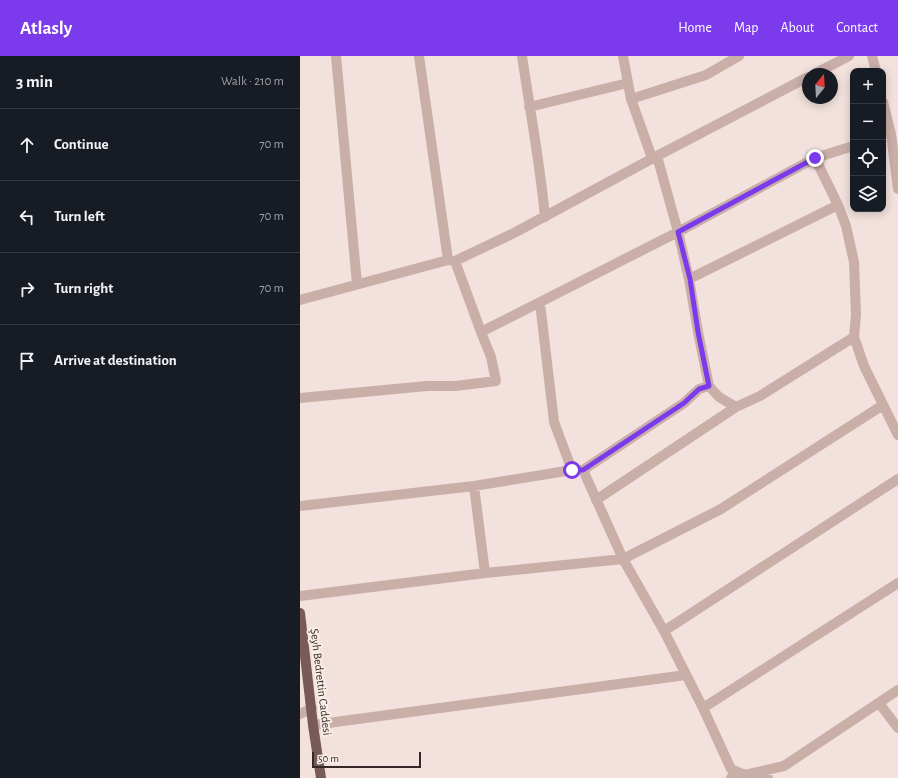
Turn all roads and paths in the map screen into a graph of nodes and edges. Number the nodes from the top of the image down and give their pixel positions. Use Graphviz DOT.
graph roads {
  1 [pos="336,56"];
  2 [pos="419,56"];
  3 [pos="522,56"];
  4 [pos="623,56"];
  5 [pos="739,56"];
  6 [pos="849,56"];
  7 [pos="872,56"];
  8 [pos="826,68"];
  9 [pos="875,68"];
  10 [pos="802,80"];
  11 [pos="628,83"];
  12 [pos="631,99"];
  13 [pos="883,104"];
  14 [pos="529,107"];
  15 [pos="891,135"];
  16 [pos="850,147"];
  17 [pos="655,157"];
  18 [pos="815,158"];
  19 [pos="898,189"];
  20 [pos="838,205"];
  21 [pos="545,217"];
  22 [pos="678,232"];
  23 [pos="451,260"];
  24 [pos="690,279"];
  25 [pos="358,284"];
  26 [pos="300,300"];
  27 [pos="540,303"];
  28 [pos="482,332"];
  29 [pos="854,337"];
  30 [pos="709,386"];
  31 [pos="300,398"];
  32 [pos="882,405"];
  33 [pos="736,407"];
  34 [pos="898,435"];
  35 [pos="572,470"];
  36 [pos="583,470"];
  37 [pos="898,479"];
  38 [pos="474,486"];
  39 [pos="596,500"];
  40 [pos="300,506"];
  41 [pos="623,559"];
  42 [pos="485,573"];
  43 [pos="898,583"];
  44 [pos="300,596"];
  45 [pos="300,613"];
  46 [pos="664,630"];
  47 [pos="686,675"];
  48 [pos="898,690"];
  49 [pos="879,703"];
  50 [pos="312,708"];
  51 [pos="703,708"];
  52 [pos="300,714"];
  53 [pos="313,726"];
  54 [pos="898,728"];
  55 [pos="743,774"];
  56 [pos="321,778"];
  57 [pos="731,778"];
  58 [pos="768,778"];
  1 -- 25 [label="street"];
  2 -- 23 [label="street"];
  3 -- 14 [label="street"];
  4 -- 11 [label="street"];
  5 -- 12 [label="street"];
  6 -- 8 [label="street"];
  7 -- 9 [label="street"];
  10 -- 17 [label="street"];
  11 -- 12 [label="street"];
  11 -- 14 [label="street"];
  12 -- 17 [label="street"];
  13 -- 15 [label="street"];
  14 -- 21 [label="street"];
  15 -- 19 [label="street"];
  16 -- 18 [label="street"];
  17 -- 21 [label="street"];
  17 -- 22 [label="street"];
  18 -- 20 [label="street"];
  18 -- 22 [label="street"];
  20 -- 24 [label="street"];
  20 -- 29 [label="street"];
  21 -- 23 [label="street"];
  22 -- 24 [label="street"];
  22 -- 27 [label="street"];
  23 -- 25 [label="street"];
  23 -- 28 [label="street"];
  24 -- 30 [label="street"];
  25 -- 26 [label="street"];
  27 -- 28 [label="street"];
  27 -- 35 [label="street"];
  28 -- 31 [label="street"];
  29 -- 32 [label="street"];
  29 -- 33 [label="street"];
  30 -- 33 [label="street"];
  30 -- 36 [label="street"];
  32 -- 34 [label="street"];
  32 -- 41 [label="street"];
  33 -- 39 [label="street"];
  35 -- 36 [label="street"];
  35 -- 38 [label="street"];
  36 -- 39 [label="street"];
  37 -- 46 [label="street"];
  38 -- 40 [label="street"];
  38 -- 42 [label="street"];
  39 -- 41 [label="street"];
  41 -- 42 [label="street"];
  41 -- 46 [label="street"];
  42 -- 44 [label="street"];
  43 -- 51 [label="street"];
  45 -- 50 [label="main road, Şeyh Bedrettin Caddesi"];
  46 -- 47 [label="street"];
  47 -- 51 [label="street"];
  47 -- 53 [label="street"];
  48 -- 49 [label="street"];
  49 -- 54 [label="street"];
  49 -- 55 [label="street"];
  50 -- 52 [label="street"];
  50 -- 53 [label="main road, Şeyh Bedrettin Caddesi"];
  51 -- 55 [label="street"];
  53 -- 56 [label="main road, Şeyh Bedrettin Caddesi"];
  55 -- 57 [label="street"];
  55 -- 58 [label="street"];
}
